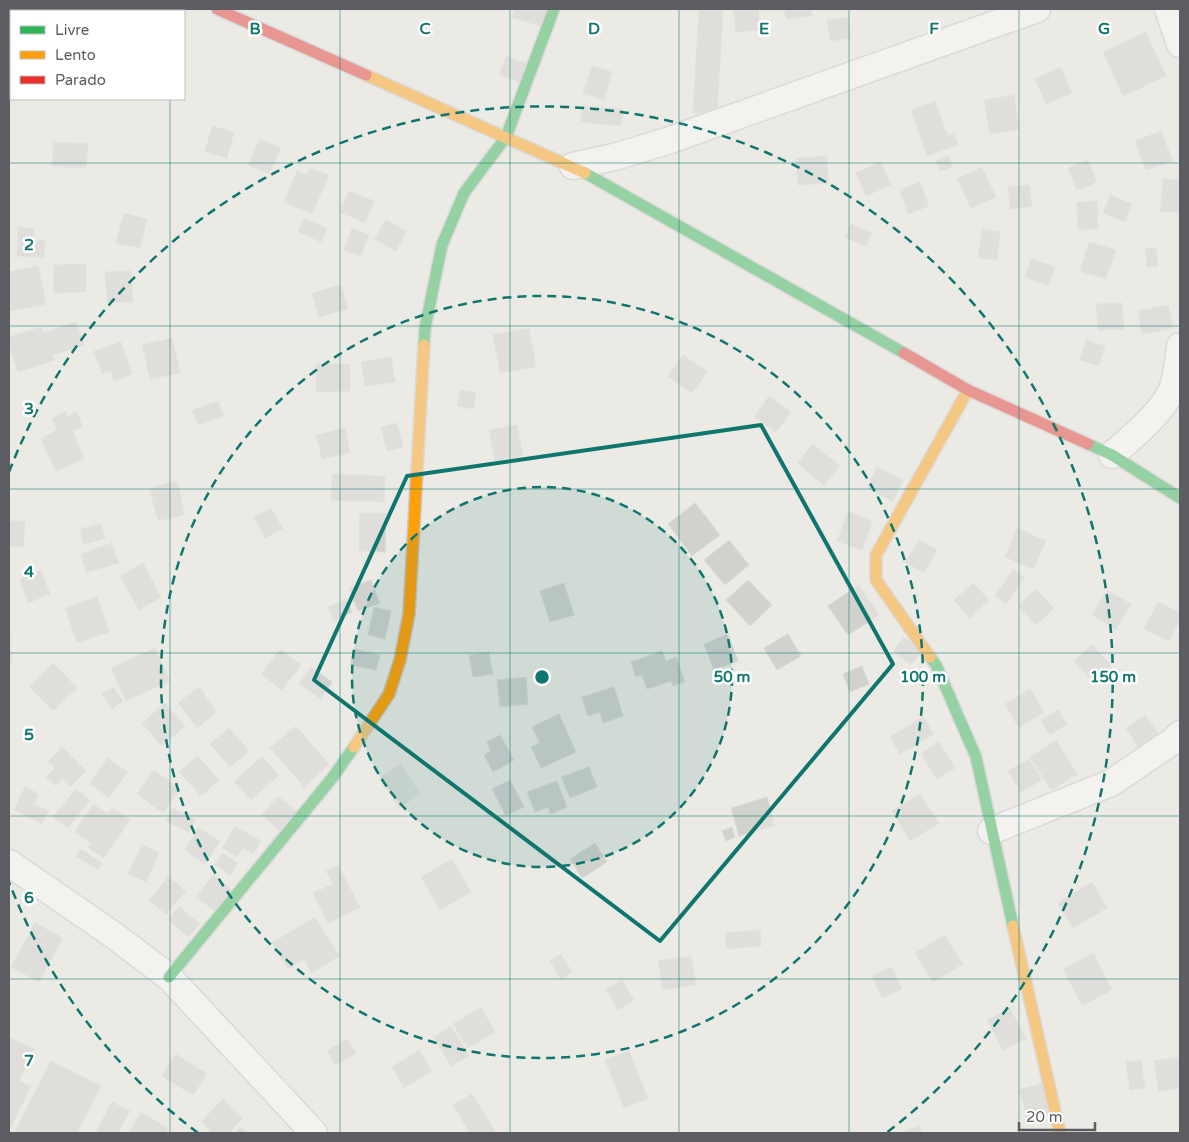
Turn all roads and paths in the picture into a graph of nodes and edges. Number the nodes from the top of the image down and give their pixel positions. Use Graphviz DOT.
graph roads {
  1 [pos="217,9"];
  2 [pos="554,9"];
  3 [pos="1037,9"];
  4 [pos="1168,9"];
  5 [pos="977,19"];
  6 [pos="1180,44"];
  7 [pos="506,136"];
  8 [pos="573,166"];
  9 [pos="1180,346"];
  10 [pos="968,390"];
  11 [pos="1112,454"];
  12 [pos="1180,498"];
  13 [pos="1180,734"];
  14 [pos="991,831"];
  15 [pos="9,863"];
  16 [pos="169,977"];
  17 [pos="314,1133"];
  18 [pos="1060,1133"];
  1 -- 7 [label="street"];
  2 -- 7 [label="street"];
  3 -- 5 [label="street"];
  4 -- 6 [label="street"];
  5 -- 8 [label="street"];
  7 -- 8 [label="street"];
  7 -- 16 [label="street"];
  8 -- 10 [label="street"];
  9 -- 11 [label="street"];
  10 -- 11 [label="street"];
  10 -- 14 [label="street"];
  11 -- 12 [label="street"];
  13 -- 14 [label="street"];
  14 -- 18 [label="street"];
  15 -- 16 [label="street"];
  16 -- 17 [label="street"];
}
